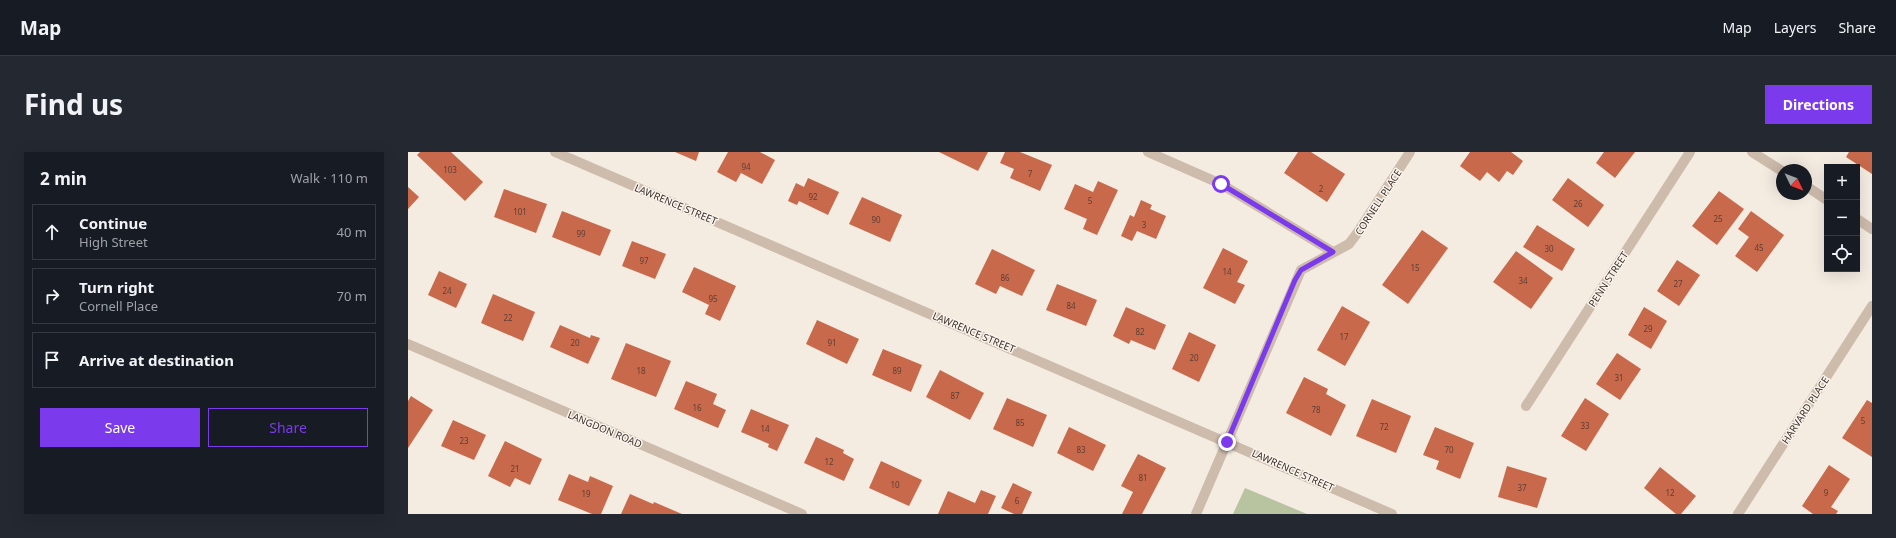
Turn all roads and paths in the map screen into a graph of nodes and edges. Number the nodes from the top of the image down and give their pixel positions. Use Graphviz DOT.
graph roads {
  1 [pos="555,152"];
  2 [pos="1148,152"];
  3 [pos="1410,152"];
  4 [pos="1690,152"];
  5 [pos="1752,152"];
  6 [pos="1776,167"];
  7 [pos="1812,190"];
  8 [pos="1824,198"];
  9 [pos="1860,221"];
  10 [pos="1872,229"];
  11 [pos="1333,252"];
  12 [pos="1872,306"];
  13 [pos="408,344"];
  14 [pos="1526,406"];
  15 [pos="1227,442"];
  16 [pos="802,514"];
  17 [pos="1196,514"];
  18 [pos="1392,514"];
  19 [pos="1738,514"];
  1 -- 15 [label="street, LAWRENCE STREET"];
  2 -- 11 [label="street"];
  3 -- 11 [label="street, CORNELL PLACE"];
  4 -- 14 [label="street, PENN STREET"];
  5 -- 6 [label="street"];
  7 -- 8 [label="street"];
  9 -- 10 [label="street"];
  11 -- 15 [label="street, CORNELL PLACE"];
  12 -- 19 [label="street, HARVARD PLACE"];
  13 -- 16 [label="street, LANGDON ROAD"];
  15 -- 17 [label="street, CORNELL PLACE"];
  15 -- 18 [label="street, LAWRENCE STREET"];
}
